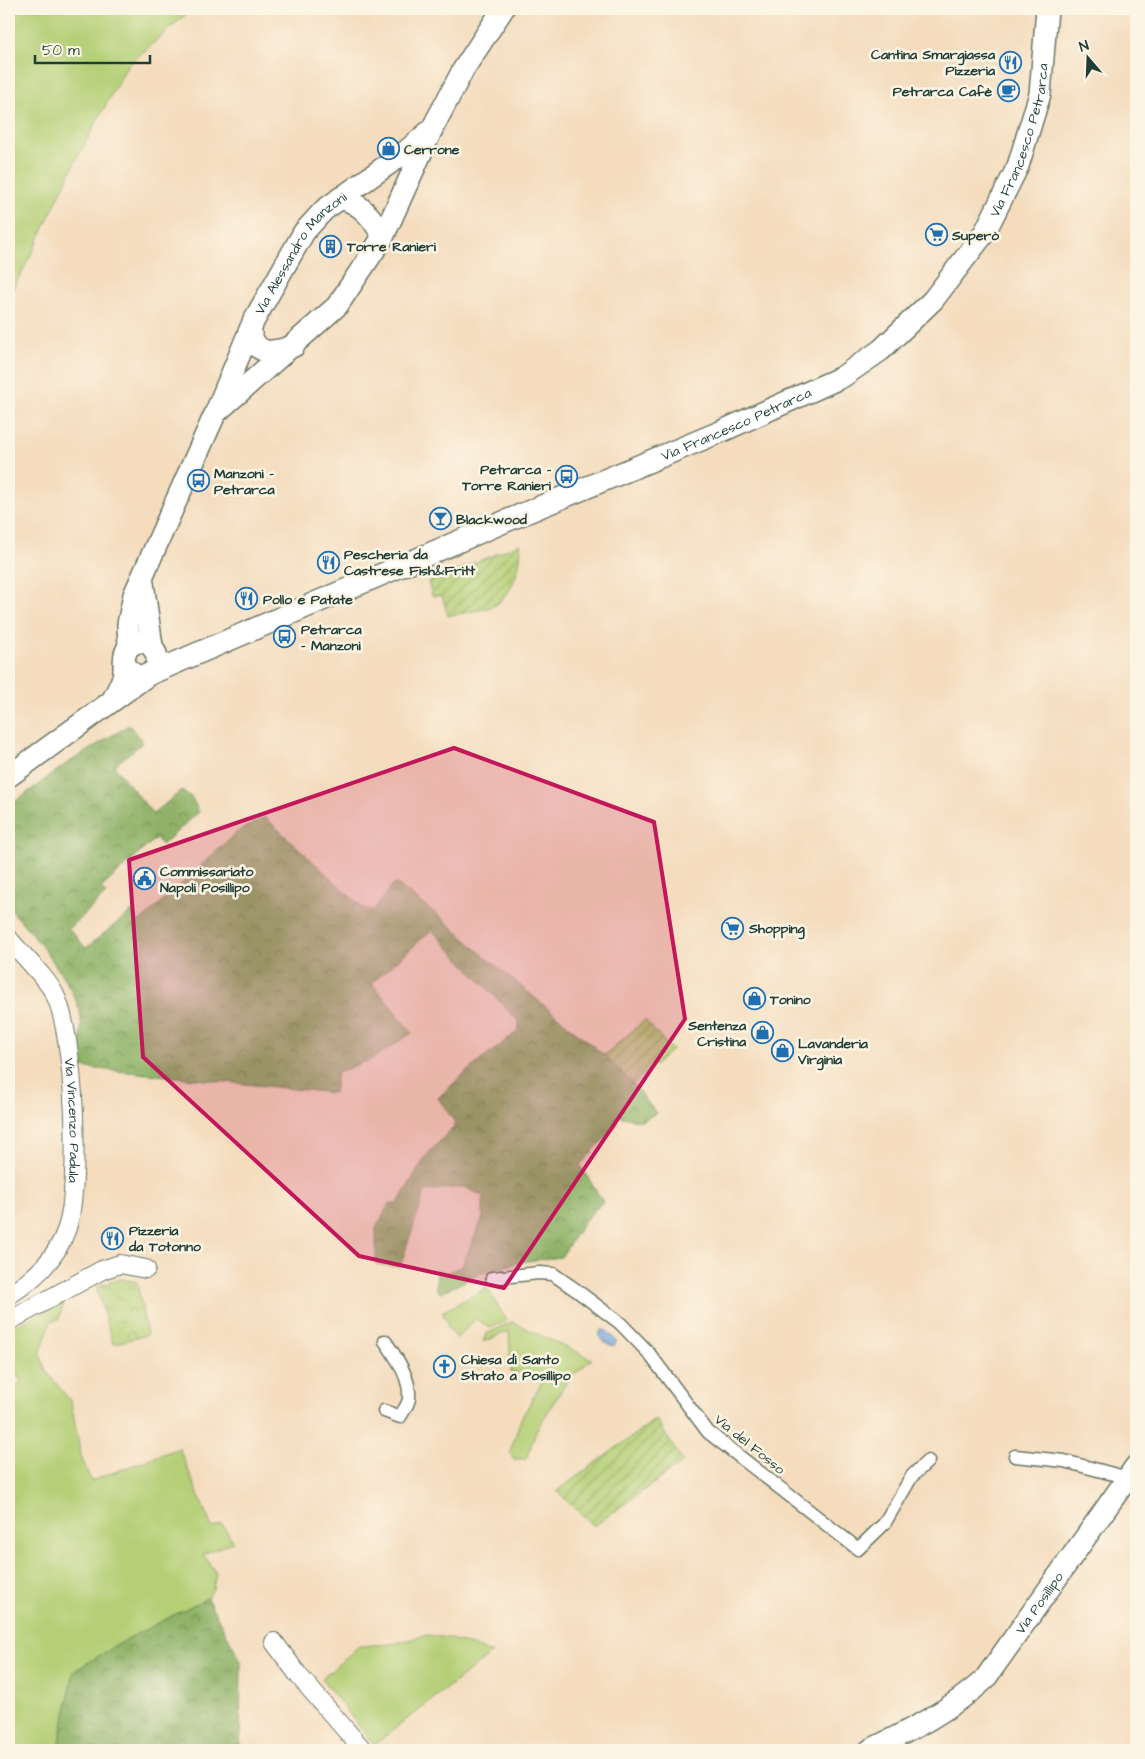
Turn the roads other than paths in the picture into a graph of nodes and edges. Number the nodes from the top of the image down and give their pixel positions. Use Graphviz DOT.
graph roads {
  1 [pos="503,9"];
  2 [pos="1047,9"];
  3 [pos="432,128"];
  4 [pos="340,198"];
  5 [pos="383,237"];
  6 [pos="250,330"];
  7 [pos="294,346"];
  8 [pos="215,414"];
  9 [pos="145,571"];
  10 [pos="226,641"];
  11 [pos="153,648"];
  12 [pos="126,656"];
  13 [pos="150,674"];
  14 [pos="113,699"];
  15 [pos="9,776"];
  16 [pos="9,939"];
  17 [pos="146,1269"];
  18 [pos="492,1278"];
  19 [pos="9,1295"];
  20 [pos="9,1322"];
  21 [pos="385,1341"];
  22 [pos="384,1411"];
  23 [pos="1014,1456"];
  24 [pos="928,1461"];
  25 [pos="1132,1472"];
  26 [pos="274,1642"];
  27 [pos="363,1750"];
  28 [pos="870,1750"];
  1 -- 3 [label="street, Via Alessandro Manzoni"];
  2 -- 10 [label="street, Via Francesco Petrarca"];
  3 -- 4 [label="street, Via Alessandro Manzoni"];
  3 -- 5 [label="street, Via Alessandro Manzoni"];
  4 -- 5 [label="street"];
  4 -- 6 [label="street, Via Alessandro Manzoni"];
  5 -- 7 [label="street, Via Alessandro Manzoni"];
  6 -- 7 [label="street"];
  6 -- 8 [label="street, Via Alessandro Manzoni"];
  7 -- 8 [label="street, Via Alessandro Manzoni"];
  8 -- 9 [label="street, Via Alessandro Manzoni"];
  9 -- 11 [label="street, Via Alessandro Manzoni"];
  9 -- 12 [label="street, Via Alessandro Manzoni"];
  10 -- 11 [label="street, Via Francesco Petrarca"];
  10 -- 13 [label="street, Via Francesco Petrarca"];
  11 -- 12 [label="street"];
  11 -- 13 [label="street"];
  12 -- 13 [label="street"];
  12 -- 14 [label="street, Via Alessandro Manzoni"];
  13 -- 14 [label="street, Via Alessandro Manzoni"];
  14 -- 15 [label="street, Via Alessandro Manzoni"];
  16 -- 19 [label="street, Via Vincenzo Padula"];
  17 -- 20 [label="street"];
  18 -- 24 [label="street, Via del Fosso"];
  21 -- 22 [label="street"];
  23 -- 25 [label="street"];
  25 -- 28 [label="street, Via Posillipo"];
  26 -- 27 [label="street"];
}
